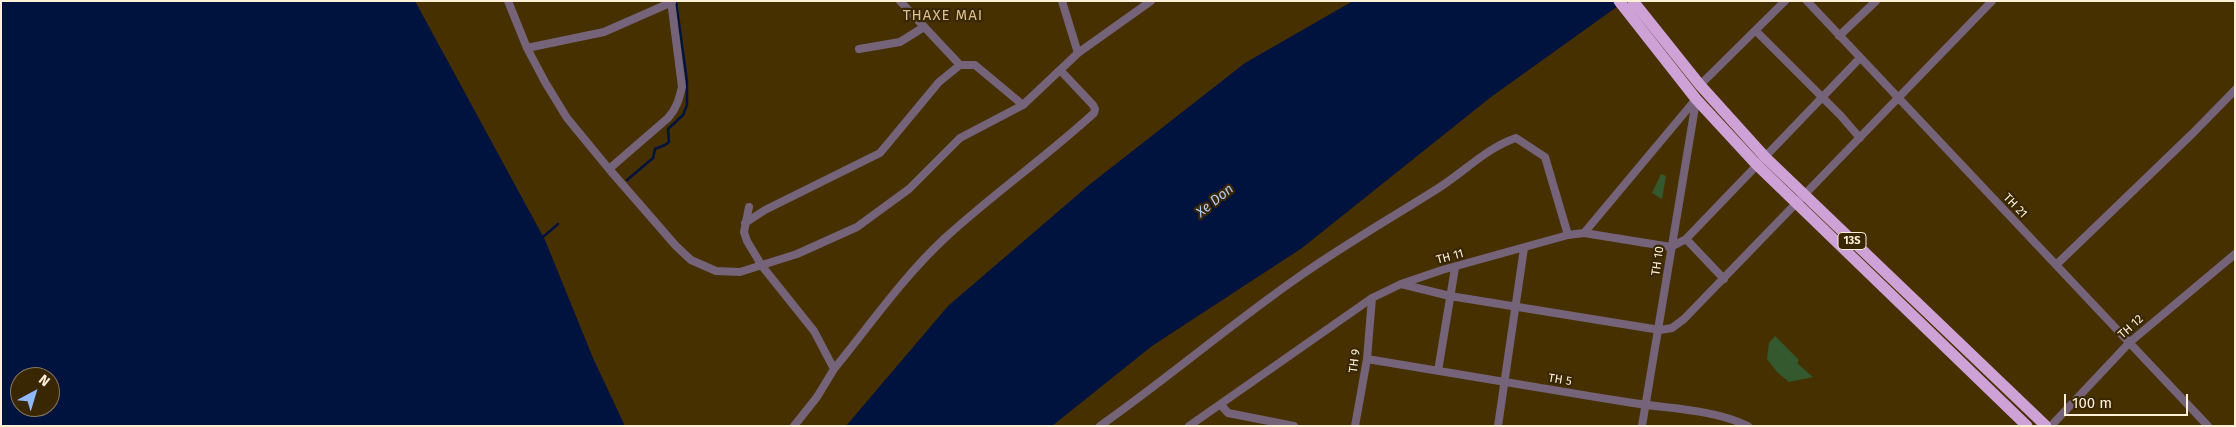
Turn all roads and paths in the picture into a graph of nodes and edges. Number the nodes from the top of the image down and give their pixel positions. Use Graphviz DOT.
graph roads {
  1 [pos="508,1"];
  2 [pos="900,1"];
  3 [pos="1062,1"];
  4 [pos="1152,1"];
  5 [pos="1619,1"];
  6 [pos="1633,1"];
  7 [pos="1785,1"];
  8 [pos="1807,1"];
  9 [pos="1876,1"];
  10 [pos="1992,1"];
  11 [pos="672,2"];
  12 [pos="924,28"];
  13 [pos="1756,31"];
  14 [pos="1839,36"];
  15 [pos="527,48"];
  16 [pos="859,48"];
  17 [pos="1665,51"];
  18 [pos="1078,53"];
  19 [pos="1860,58"];
  20 [pos="960,65"];
  21 [pos="1060,70"];
  22 [pos="1700,84"];
  23 [pos="2235,90"];
  24 [pos="1822,96"];
  25 [pos="1899,98"];
  26 [pos="1696,99"];
  27 [pos="1023,105"];
  28 [pos="1860,138"];
  29 [pos="1761,160"];
  30 [pos="609,169"];
  31 [pos="1800,200"];
  32 [pos="749,207"];
  33 [pos="745,222"];
  34 [pos="1584,233"];
  35 [pos="1568,235"];
  36 [pos="1686,239"];
  37 [pos="1671,247"];
  38 [pos="1524,248"];
  39 [pos="2235,254"];
  40 [pos="2057,264"];
  41 [pos="762,266"];
  42 [pos="1455,268"];
  43 [pos="1724,279"];
  44 [pos="1401,284"];
  45 [pos="1450,296"];
  46 [pos="1372,298"];
  47 [pos="1515,305"];
  48 [pos="1660,330"];
  49 [pos="2130,342"];
  50 [pos="1367,359"];
  51 [pos="834,369"];
  52 [pos="1438,371"];
  53 [pos="1504,382"];
  54 [pos="1221,405"];
  55 [pos="1646,405"];
  56 [pos="794,426"];
  57 [pos="1100,426"];
  58 [pos="1189,426"];
  59 [pos="1294,426"];
  60 [pos="1356,426"];
  61 [pos="1498,426"];
  62 [pos="1642,426"];
  63 [pos="1748,426"];
  64 [pos="2027,426"];
  65 [pos="2046,426"];
  66 [pos="2051,426"];
  67 [pos="2208,426"];
  1 -- 15 [label="street"];
  2 -- 12 [label="street"];
  3 -- 18 [label="street"];
  4 -- 18 [label="street"];
  5 -- 17 [label="highway, 13S"];
  6 -- 17 [label="highway, 13S"];
  7 -- 13 [label="street"];
  8 -- 14 [label="street, TH 21"];
  9 -- 14 [label="street"];
  10 -- 25 [label="street"];
  11 -- 15 [label="street"];
  11 -- 30 [label="street"];
  12 -- 16 [label="street"];
  12 -- 20 [label="street"];
  13 -- 22 [label="street"];
  13 -- 24 [label="street"];
  14 -- 19 [label="street, TH 21"];
  15 -- 30 [label="street"];
  17 -- 22 [label="highway, 13S"];
  17 -- 26 [label="highway, 13S"];
  18 -- 21 [label="street"];
  19 -- 24 [label="street"];
  19 -- 25 [label="street, TH 21"];
  20 -- 27 [label="street"];
  20 -- 33 [label="street"];
  21 -- 27 [label="street"];
  21 -- 51 [label="street"];
  22 -- 29 [label="highway, 13S"];
  23 -- 40 [label="street"];
  24 -- 28 [label="street"];
  24 -- 29 [label="street"];
  25 -- 28 [label="street"];
  25 -- 40 [label="street, TH 21"];
  26 -- 29 [label="highway, 13S"];
  26 -- 34 [label="street"];
  26 -- 37 [label="street, TH 10"];
  27 -- 41 [label="street"];
  28 -- 31 [label="street"];
  29 -- 31 [label="highway, 13S"];
  29 -- 36 [label="street"];
  30 -- 41 [label="street"];
  31 -- 43 [label="street"];
  31 -- 64 [label="highway, 13S"];
  31 -- 65 [label="highway, 13S"];
  32 -- 33 [label="street"];
  33 -- 41 [label="street"];
  34 -- 35 [label="street, TH 11"];
  34 -- 37 [label="street, TH 11"];
  35 -- 38 [label="street, TH 11"];
  35 -- 57 [label="street"];
  36 -- 37 [label="street"];
  36 -- 43 [label="street"];
  37 -- 48 [label="street, TH 10"];
  38 -- 42 [label="street, TH 11"];
  38 -- 47 [label="street"];
  39 -- 49 [label="street, TH 12"];
  40 -- 49 [label="street, TH 21"];
  41 -- 51 [label="street"];
  42 -- 44 [label="street, TH 11"];
  42 -- 45 [label="street"];
  43 -- 48 [label="street"];
  44 -- 45 [label="street"];
  44 -- 46 [label="street, TH 11"];
  45 -- 47 [label="street"];
  45 -- 52 [label="street"];
  46 -- 50 [label="street, TH 9"];
  46 -- 54 [label="street, TH 11"];
  47 -- 48 [label="street"];
  47 -- 53 [label="street"];
  48 -- 55 [label="street, TH 10"];
  49 -- 66 [label="street, TH 12"];
  49 -- 67 [label="street, TH 21"];
  50 -- 52 [label="street, TH 5"];
  50 -- 60 [label="street, TH 9"];
  51 -- 56 [label="street"];
  52 -- 53 [label="street, TH 5"];
  53 -- 55 [label="street, TH 5"];
  53 -- 61 [label="street"];
  54 -- 58 [label="street, TH 11"];
  54 -- 59 [label="street"];
  55 -- 62 [label="street, TH 10"];
  55 -- 63 [label="street, TH 5"];
}
